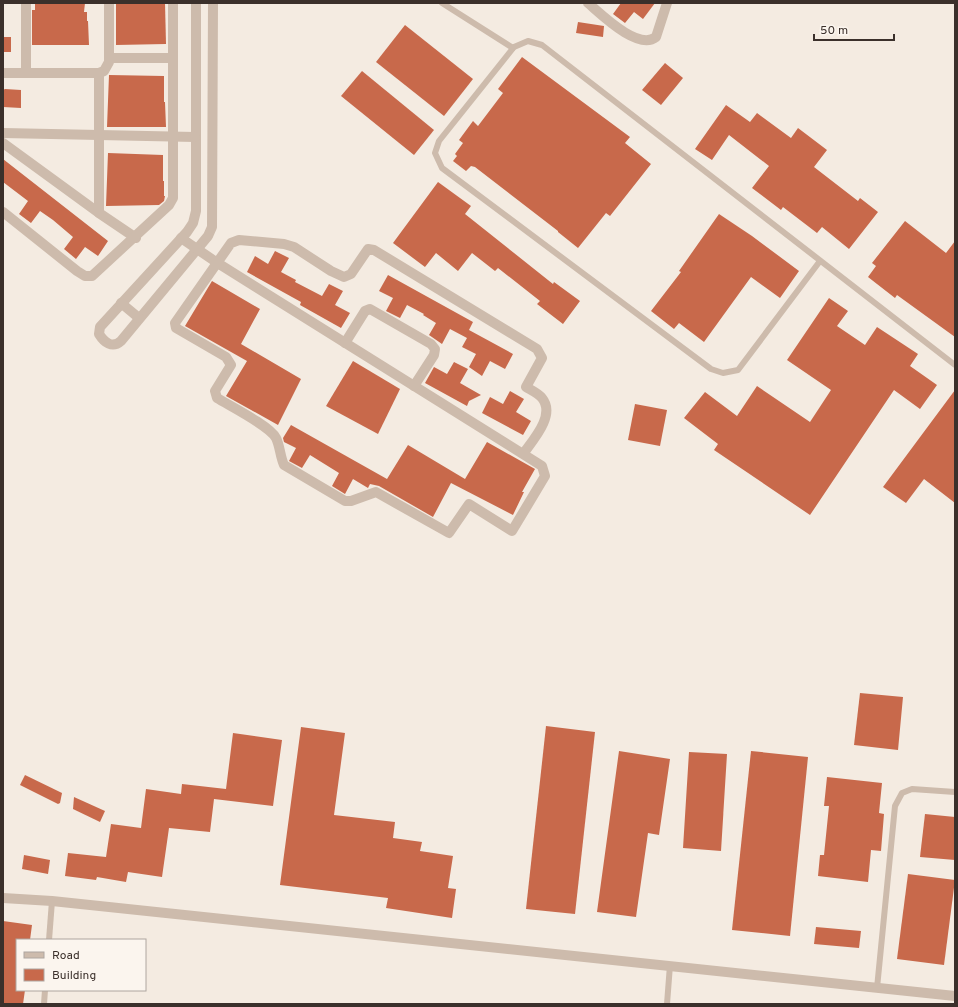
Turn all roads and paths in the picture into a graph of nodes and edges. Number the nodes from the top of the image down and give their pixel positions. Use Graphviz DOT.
graph roads {
  1 [pos="26,3"];
  2 [pos="109,3"];
  3 [pos="173,3"];
  4 [pos="196,3"];
  5 [pos="213,3"];
  6 [pos="442,3"];
  7 [pos="588,3"];
  8 [pos="667,3"];
  9 [pos="513,48"];
  10 [pos="110,58"];
  11 [pos="173,58"];
  12 [pos="3,73"];
  13 [pos="26,73"];
  14 [pos="99,73"];
  15 [pos="3,133"];
  16 [pos="98,135"];
  17 [pos="174,136"];
  18 [pos="195,136"];
  19 [pos="3,143"];
  20 [pos="3,212"];
  21 [pos="99,213"];
  22 [pos="136,238"];
  23 [pos="181,238"];
  24 [pos="196,250"];
  25 [pos="820,261"];
  26 [pos="216,262"];
  27 [pos="121,303"];
  28 [pos="139,318"];
  29 [pos="345,343"];
  30 [pos="955,365"];
  31 [pos="414,386"];
  32 [pos="523,454"];
  33 [pos="955,792"];
  34 [pos="3,898"];
  35 [pos="52,901"];
  36 [pos="49,939"];
  37 [pos="670,965"];
  38 [pos="877,988"];
  39 [pos="45,991"];
  40 [pos="955,996"];
  41 [pos="44,1004"];
  42 [pos="666,1004"];
  1 -- 13 [label="street"];
  2 -- 10 [label="street"];
  3 -- 11 [label="street"];
  4 -- 18 [label="street"];
  5 -- 24 [label="street"];
  6 -- 9 [label="lane"];
  7 -- 8 [label="street"];
  9 -- 25 [label="lane"];
  9 -- 25 [label="lane"];
  10 -- 11 [label="street"];
  10 -- 14 [label="street"];
  11 -- 17 [label="street"];
  12 -- 13 [label="street"];
  13 -- 14 [label="street"];
  14 -- 16 [label="street"];
  15 -- 16 [label="street"];
  16 -- 17 [label="street"];
  16 -- 21 [label="street"];
  17 -- 18 [label="street"];
  17 -- 22 [label="street"];
  18 -- 23 [label="street"];
  19 -- 21 [label="street"];
  20 -- 22 [label="street"];
  21 -- 22 [label="street"];
  23 -- 24 [label="street"];
  23 -- 27 [label="street"];
  24 -- 26 [label="street"];
  24 -- 28 [label="street"];
  25 -- 30 [label="lane"];
  26 -- 29 [label="street"];
  26 -- 32 [label="street"];
  26 -- 32 [label="street"];
  27 -- 28 [label="street"];
  27 -- 28 [label="street"];
  29 -- 31 [label="street"];
  29 -- 31 [label="street"];
  31 -- 32 [label="street"];
  33 -- 38 [label="lane"];
  34 -- 35 [label="street"];
  35 -- 36 [label="lane"];
  35 -- 37 [label="street"];
  37 -- 38 [label="street"];
  37 -- 42 [label="lane"];
  38 -- 40 [label="street"];
  39 -- 41 [label="lane"];
}
